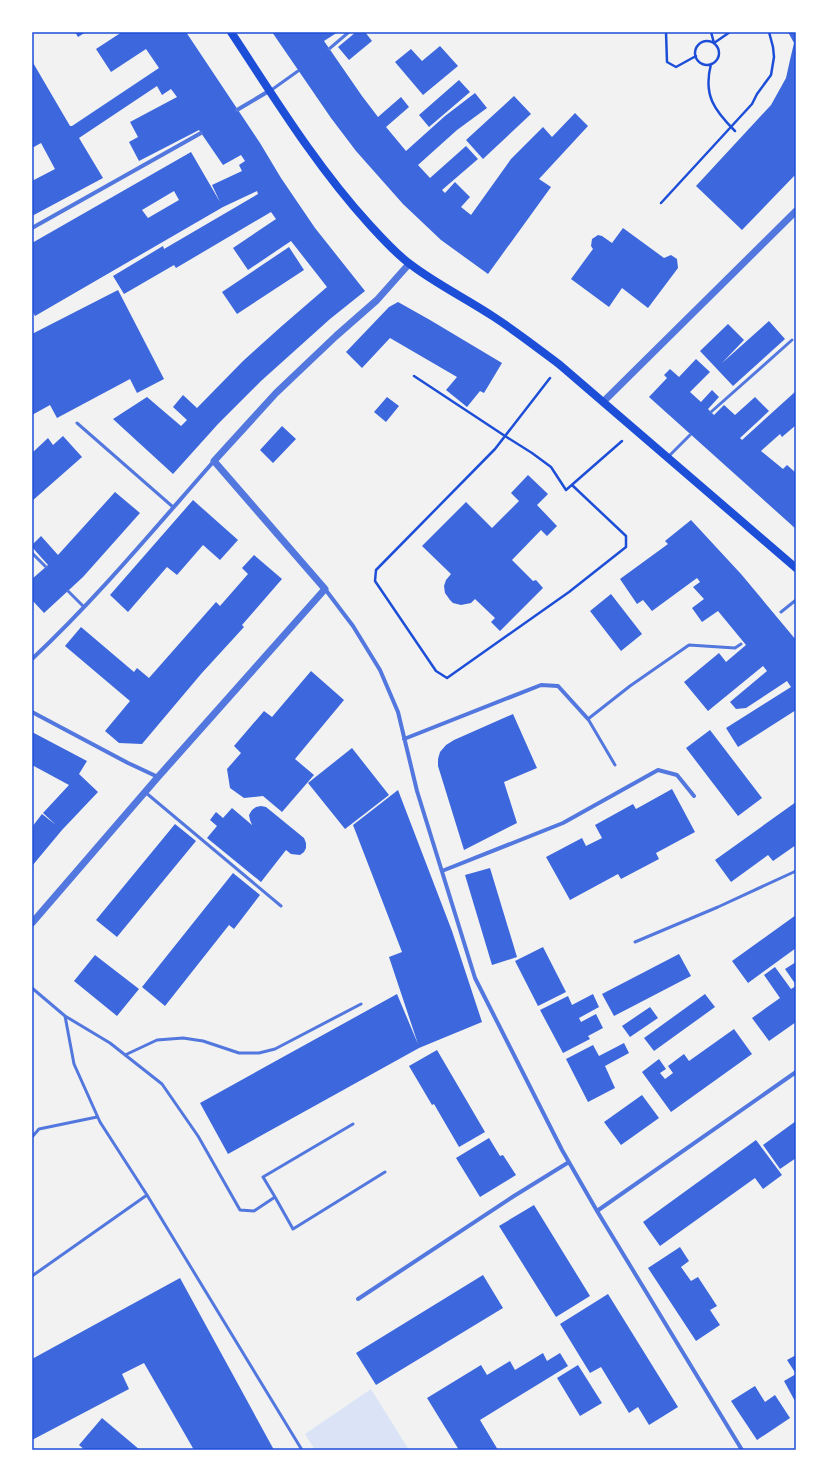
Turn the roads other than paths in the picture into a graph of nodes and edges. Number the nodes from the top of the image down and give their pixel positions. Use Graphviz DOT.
graph roads {
  1 [pos="231,32"];
  2 [pos="349,32"];
  3 [pos="329,49"];
  4 [pos="298,71"];
  5 [pos="269,91"];
  6 [pos="237,110"];
  7 [pos="201,133"];
  8 [pos="796,211"];
  9 [pos="32,228"];
  10 [pos="409,264"];
  11 [pos="792,340"];
  12 [pos="603,402"];
  13 [pos="711,412"];
  14 [pos="76,423"];
  15 [pos="690,435"];
  16 [pos="667,458"];
  17 [pos="214,461"];
  18 [pos="173,507"];
  19 [pos="32,553"];
  20 [pos="46,567"];
  21 [pos="796,568"];
  22 [pos="325,589"];
  23 [pos="68,591"];
  24 [pos="796,600"];
  25 [pos="84,607"];
  26 [pos="781,612"];
  27 [pos="741,644"];
  28 [pos="32,659"];
  29 [pos="32,712"];
  30 [pos="588,719"];
  31 [pos="404,739"];
  32 [pos="615,765"];
  33 [pos="158,777"];
  34 [pos="145,792"];
  35 [pos="694,796"];
  36 [pos="442,871"];
  37 [pos="796,871"];
  38 [pos="281,906"];
  39 [pos="32,923"];
  40 [pos="635,942"];
  41 [pos="32,988"];
  42 [pos="360,1004"];
  43 [pos="65,1016"];
  44 [pos="125,1055"];
  45 [pos="796,1072"];
  46 [pos="97,1117"];
  47 [pos="353,1124"];
  48 [pos="32,1137"];
  49 [pos="569,1162"];
  50 [pos="385,1172"];
  51 [pos="147,1195"];
  52 [pos="275,1197"];
  53 [pos="597,1211"];
  54 [pos="32,1276"];
  55 [pos="358,1299"];
  56 [pos="302,1450"];
  57 [pos="742,1450"];
  1 -- 5 [label="main road"];
  2 -- 3 [label="lane"];
  4 -- 5 [label="lane"];
  5 -- 6 [label="street"];
  5 -- 10 [label="main road"];
  7 -- 9 [label="street"];
  8 -- 12 [label="street"];
  10 -- 12 [label="main road"];
  10 -- 17 [label="street"];
  11 -- 13 [label="lane"];
  12 -- 16 [label="main road"];
  14 -- 18 [label="lane"];
  15 -- 16 [label="lane"];
  16 -- 21 [label="main road"];
  17 -- 18 [label="street"];
  17 -- 22 [label="street"];
  18 -- 25 [label="street"];
  19 -- 20 [label="lane"];
  22 -- 31 [label="street"];
  22 -- 33 [label="street"];
  23 -- 25 [label="lane"];
  24 -- 26 [label="lane"];
  25 -- 28 [label="street"];
  27 -- 30 [label="lane"];
  29 -- 33 [label="street"];
  30 -- 31 [label="street"];
  30 -- 32 [label="lane"];
  31 -- 36 [label="street"];
  33 -- 34 [label="street"];
  34 -- 38 [label="lane"];
  34 -- 39 [label="street"];
  35 -- 36 [label="street"];
  36 -- 49 [label="street"];
  37 -- 40 [label="lane"];
  41 -- 43 [label="lane"];
  42 -- 44 [label="lane"];
  43 -- 44 [label="lane"];
  43 -- 46 [label="lane"];
  44 -- 52 [label="lane"];
  45 -- 53 [label="street"];
  46 -- 48 [label="lane"];
  46 -- 51 [label="lane"];
  47 -- 52 [label="lane"];
  49 -- 53 [label="street"];
  49 -- 55 [label="street"];
  50 -- 52 [label="lane"];
  51 -- 54 [label="lane"];
  51 -- 56 [label="lane"];
  53 -- 57 [label="street"];
}
